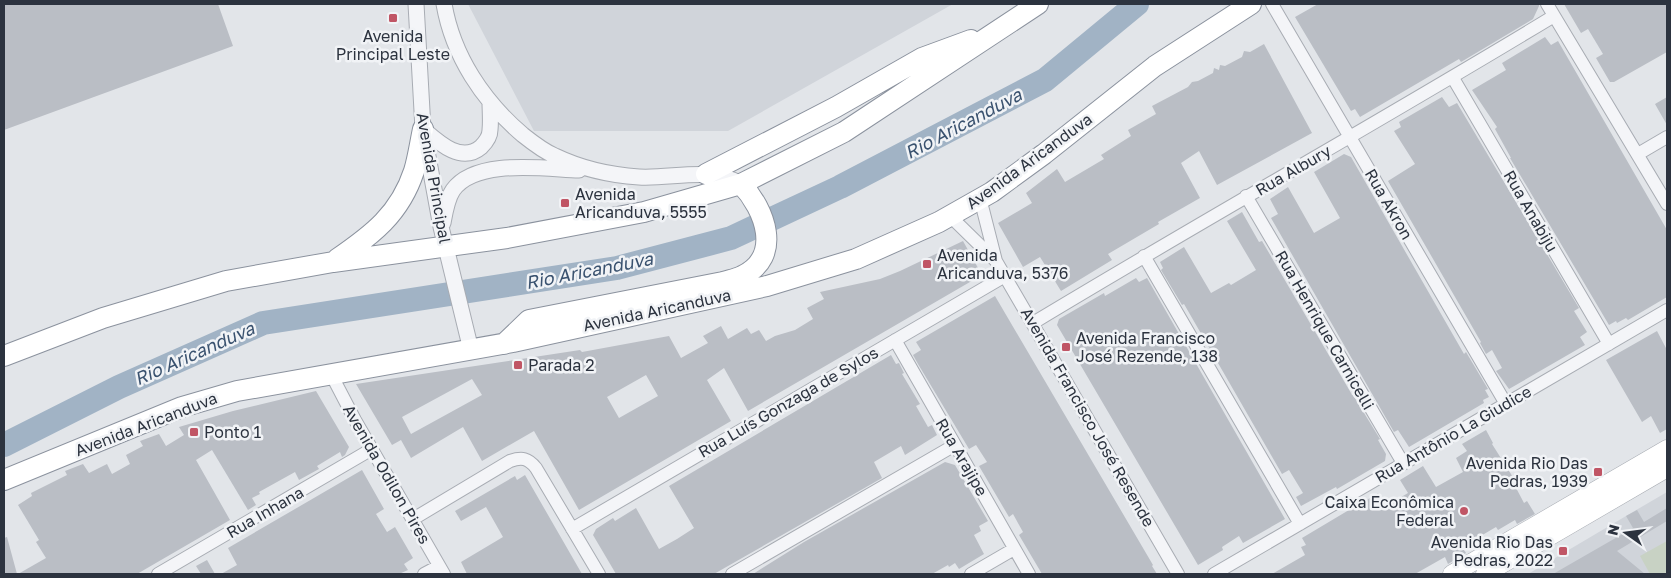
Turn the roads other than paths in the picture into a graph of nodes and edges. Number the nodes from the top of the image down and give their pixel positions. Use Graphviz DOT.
graph roads {
  1 [pos="416,4"];
  2 [pos="444,4"];
  3 [pos="1038,4"];
  4 [pos="1272,4"];
  5 [pos="1547,4"];
  6 [pos="1239,7"];
  7 [pos="1554,16"];
  8 [pos="990,36"];
  9 [pos="1452,78"];
  10 [pos="490,102"];
  11 [pos="423,129"];
  12 [pos="1350,137"];
  13 [pos="1667,138"];
  14 [pos="1638,154"];
  15 [pos="593,171"];
  16 [pos="706,174"];
  17 [pos="745,189"];
  18 [pos="1246,196"];
  19 [pos="980,198"];
  20 [pos="1667,204"];
  21 [pos="950,216"];
  22 [pos="441,228"];
  23 [pos="448,254"];
  24 [pos="1144,256"];
  25 [pos="996,261"];
  26 [pos="333,262"];
  27 [pos="1005,276"];
  28 [pos="1667,310"];
  29 [pos="1033,323"];
  30 [pos="895,340"];
  31 [pos="504,344"];
  32 [pos="1609,344"];
  33 [pos="471,350"];
  34 [pos="4,356"];
  35 [pos="331,374"];
  36 [pos="1506,404"];
  37 [pos="955,445"];
  38 [pos="372,449"];
  39 [pos="1667,449"];
  40 [pos="1403,463"];
  41 [pos="1667,468"];
  42 [pos="4,480"];
  43 [pos="413,519"];
  44 [pos="1300,524"];
  45 [pos="572,529"];
  46 [pos="1014,549"];
  47 [pos="442,570"];
  48 [pos="158,574"];
  49 [pos="424,574"];
  50 [pos="599,574"];
  51 [pos="732,574"];
  52 [pos="971,574"];
  53 [pos="1029,574"];
  54 [pos="1178,574"];
  55 [pos="1214,574"];
  56 [pos="1452,574"];
  57 [pos="1484,574"];
  1 -- 11 [label="street, Avenida Principal"];
  2 -- 10 [label="street"];
  3 -- 8 [label="highway"];
  4 -- 12 [label="street, Rua Akron"];
  5 -- 7 [label="street"];
  6 -- 19 [label="highway, Avenida Aricanduva"];
  7 -- 9 [label="street, Rua Albury"];
  7 -- 14 [label="street"];
  8 -- 16 [label="highway"];
  8 -- 17 [label="highway"];
  9 -- 12 [label="street, Rua Albury"];
  9 -- 32 [label="street, Rua Anabiju"];
  10 -- 11 [label="street"];
  10 -- 15 [label="street"];
  11 -- 22 [label="street, Avenida Principal"];
  11 -- 26 [label="highway"];
  12 -- 18 [label="street, Rua Albury"];
  12 -- 36 [label="street, Rua Akron"];
  13 -- 14 [label="street"];
  14 -- 20 [label="street"];
  15 -- 16 [label="street"];
  15 -- 22 [label="street"];
  16 -- 17 [label="street"];
  17 -- 23 [label="highway"];
  17 -- 31 [label="highway"];
  18 -- 24 [label="street, Rua Albury"];
  18 -- 40 [label="street, Rua Henrique Carnicelli"];
  19 -- 21 [label="highway, Avenida Aricanduva"];
  19 -- 25 [label="street, Avenida Francisco José Resende"];
  21 -- 25 [label="street, Avenida Francisco José Resende"];
  21 -- 31 [label="highway, Avenida Aricanduva"];
  22 -- 23 [label="street, Avenida Principal"];
  23 -- 26 [label="highway"];
  23 -- 33 [label="street, Avenida Principal"];
  24 -- 29 [label="street, Rua Albury"];
  24 -- 44 [label="street"];
  25 -- 27 [label="street, Avenida Francisco José Resende"];
  26 -- 34 [label="highway"];
  27 -- 29 [label="street, Avenida Francisco José Resende"];
  27 -- 30 [label="street, Rua Luís Gonzaga de Sylos"];
  28 -- 32 [label="street, Rua Antônio La Giudice"];
  29 -- 54 [label="street, Avenida Francisco José Resende"];
  30 -- 37 [label="street, Rua Arajipe"];
  30 -- 45 [label="street, Rua Luís Gonzaga de Sylos"];
  31 -- 33 [label="highway, Avenida Aricanduva"];
  32 -- 36 [label="street, Rua Antônio La Giudice"];
  33 -- 35 [label="highway, Avenida Aricanduva"];
  35 -- 38 [label="street, Avenida Odilon Pires"];
  35 -- 42 [label="highway, Avenida Aricanduva"];
  36 -- 40 [label="street, Rua Antônio La Giudice"];
  37 -- 46 [label="street, Rua Arajipe"];
  37 -- 51 [label="street"];
  38 -- 43 [label="street, Avenida Odilon Pires"];
  38 -- 48 [label="street, Rua Inhana"];
  39 -- 56 [label="main road"];
  40 -- 44 [label="street, Rua Antônio La Giudice"];
  41 -- 57 [label="main road"];
  43 -- 45 [label="street"];
  43 -- 47 [label="street, Avenida Odilon Pires"];
  44 -- 55 [label="street, Rua Antônio La Giudice"];
  45 -- 50 [label="street"];
  46 -- 52 [label="street"];
  46 -- 53 [label="street, Rua Arajipe"];
  47 -- 49 [label="street"];
}
